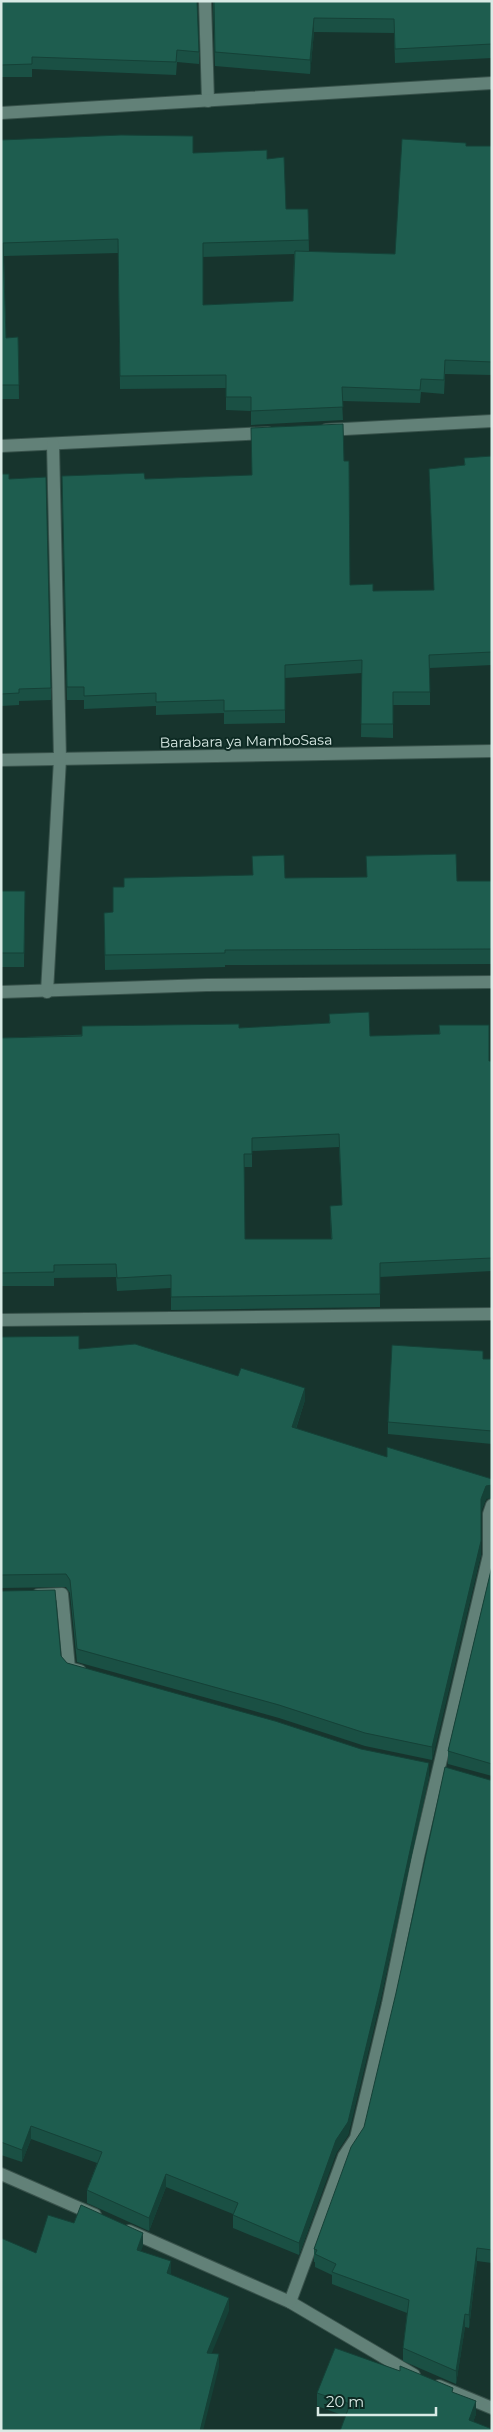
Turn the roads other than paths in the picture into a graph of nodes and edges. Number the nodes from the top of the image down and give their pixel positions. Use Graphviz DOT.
graph roads {
  1 [pos="205,1"];
  2 [pos="492,83"];
  3 [pos="208,101"];
  4 [pos="1,114"];
  5 [pos="492,420"];
  6 [pos="312,430"];
  7 [pos="283,432"];
  8 [pos="53,444"];
  9 [pos="1,446"];
  10 [pos="492,751"];
  11 [pos="60,759"];
  12 [pos="1,760"];
  13 [pos="492,982"];
  14 [pos="1,992"];
  15 [pos="47,992"];
  16 [pos="492,1314"];
  17 [pos="1,1320"];
  18 [pos="492,1505"];
  19 [pos="28,1595"];
  20 [pos="88,1673"];
  21 [pos="1,2174"];
  22 [pos="290,2302"];
  23 [pos="492,2408"];
  1 -- 3 [label="street"];
  2 -- 3 [label="street"];
  3 -- 4 [label="street"];
  5 -- 6 [label="street"];
  7 -- 8 [label="street"];
  8 -- 9 [label="street"];
  8 -- 11 [label="street"];
  10 -- 11 [label="street, Barabara ya MamboSasa"];
  11 -- 12 [label="street, Barabara ya MamboSasa"];
  11 -- 15 [label="street"];
  13 -- 15 [label="street"];
  14 -- 15 [label="street"];
  16 -- 17 [label="street"];
  18 -- 22 [label="street"];
  19 -- 20 [label="street"];
  21 -- 22 [label="street"];
  22 -- 23 [label="street"];
}
